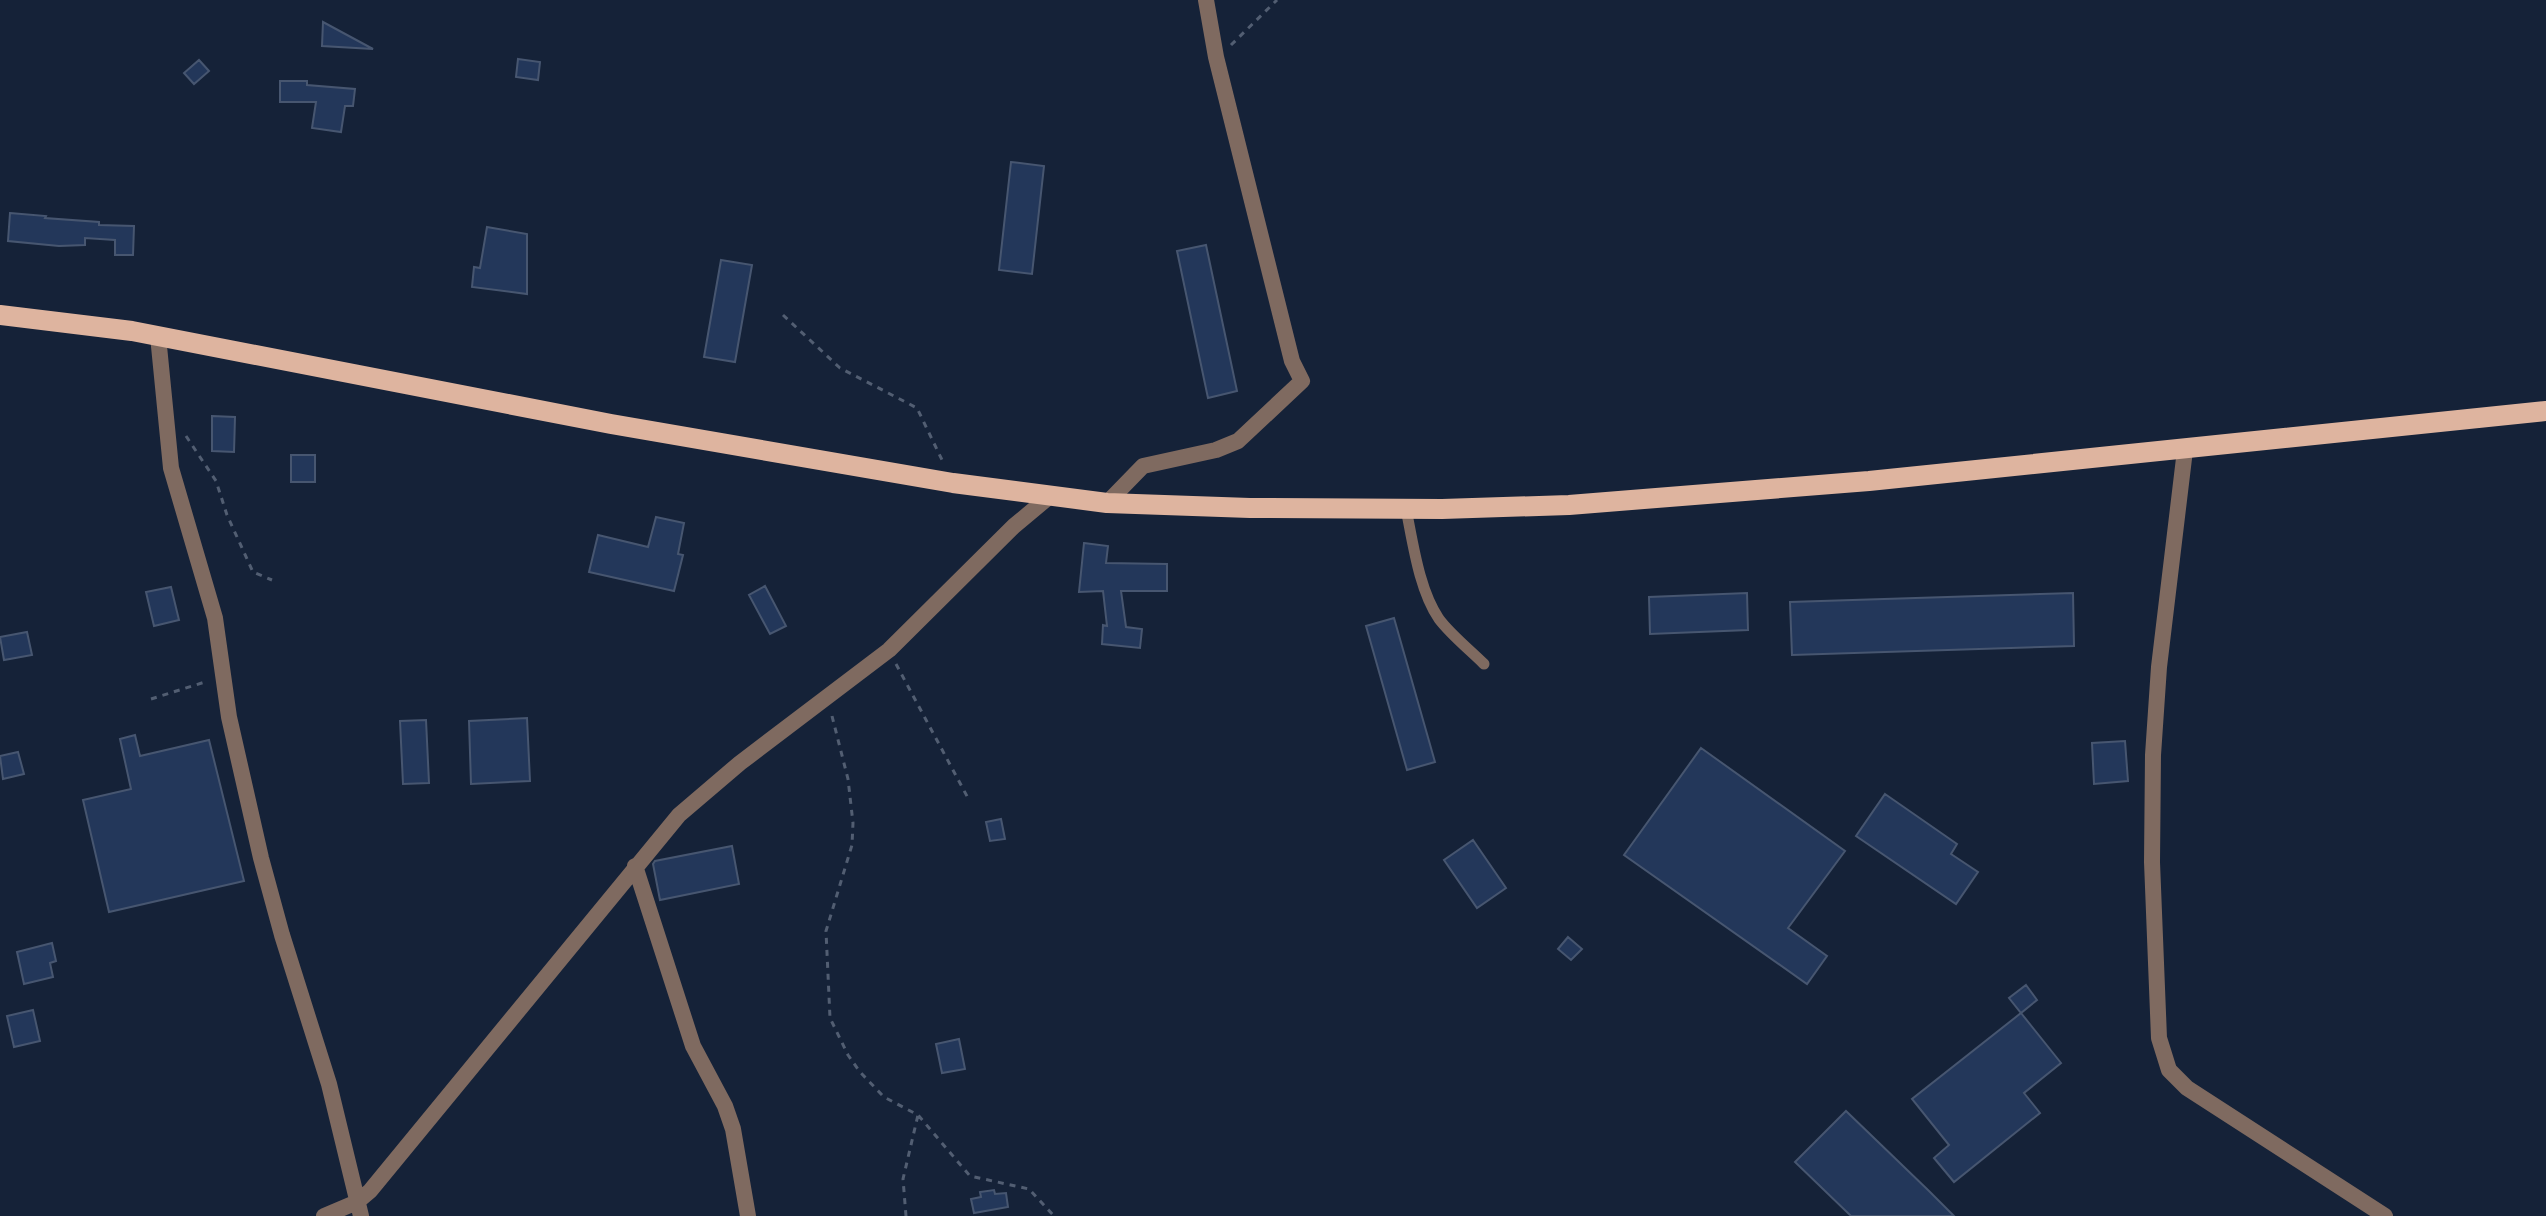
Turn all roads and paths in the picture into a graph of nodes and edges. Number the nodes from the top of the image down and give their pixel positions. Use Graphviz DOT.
graph roads {
  1 [pos="1206,0"];
  2 [pos="1277,0"];
  3 [pos="1216,57"];
  4 [pos="0,315"];
  5 [pos="783,315"];
  6 [pos="158,336"];
  7 [pos="165,407"];
  8 [pos="2546,411"];
  9 [pos="2185,450"];
  10 [pos="953,483"];
  11 [pos="1050,496"];
  12 [pos="1107,503"];
  13 [pos="1406,509"];
  14 [pos="272,580"];
  15 [pos="889,650"];
  16 [pos="1484,664"];
  17 [pos="224,676"];
  18 [pos="827,697"];
  19 [pos="151,699"];
  20 [pos="968,798"];
  21 [pos="635,866"];
  22 [pos="918,1115"];
  23 [pos="359,1209"];
  24 [pos="324,1216"];
  25 [pos="748,1216"];
  26 [pos="906,1216"];
  27 [pos="1054,1216"];
  28 [pos="2385,1216"];
  1 -- 3 [label="street"];
  2 -- 3 [label="path"];
  3 -- 12 [label="street"];
  4 -- 6 [label="main road"];
  5 -- 10 [label="path"];
  6 -- 7 [label="street"];
  6 -- 10 [label="main road"];
  7 -- 14 [label="path"];
  7 -- 17 [label="street"];
  8 -- 9 [label="main road"];
  9 -- 13 [label="main road"];
  9 -- 28 [label="street"];
  10 -- 11 [label="main road"];
  11 -- 12 [label="main road"];
  11 -- 15 [label="street"];
  12 -- 13 [label="main road"];
  13 -- 16 [label="lane"];
  15 -- 18 [label="street"];
  15 -- 20 [label="path"];
  17 -- 19 [label="path"];
  17 -- 23 [label="street"];
  18 -- 21 [label="street"];
  18 -- 22 [label="path"];
  21 -- 23 [label="street"];
  21 -- 25 [label="street"];
  22 -- 26 [label="path"];
  22 -- 27 [label="path"];
  23 -- 24 [label="street"];
}
